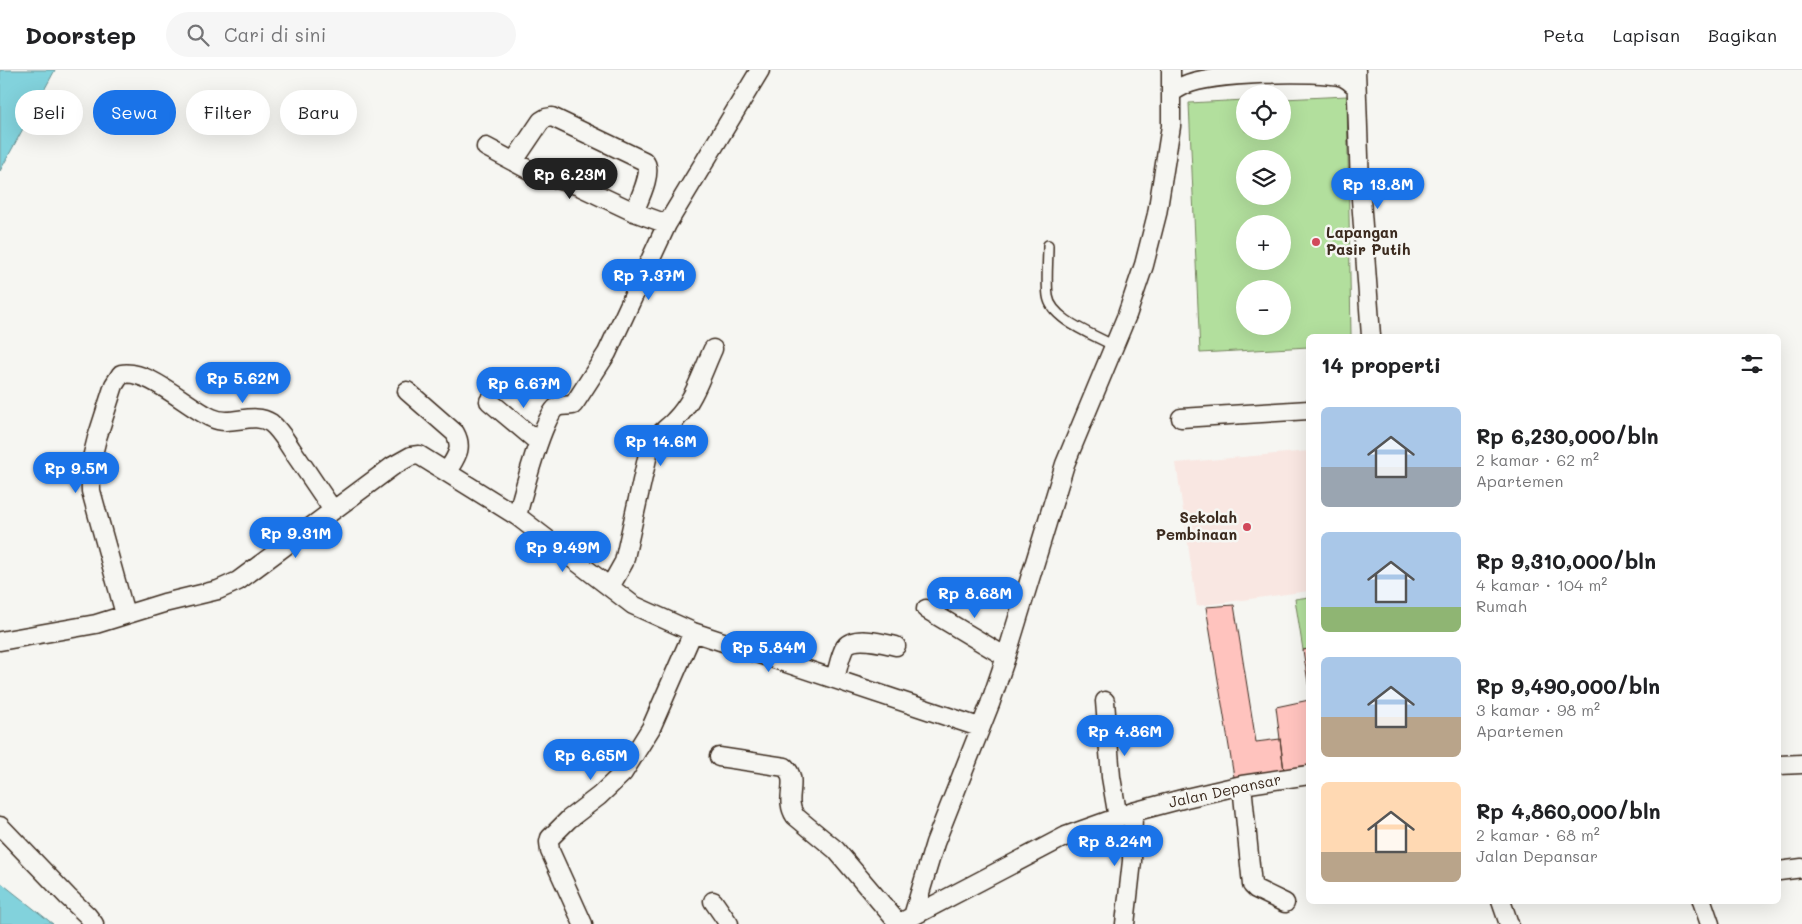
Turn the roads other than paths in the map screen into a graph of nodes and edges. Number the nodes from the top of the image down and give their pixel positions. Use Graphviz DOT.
graph roads {
  1 [pos="760,70"];
  2 [pos="1171,70"];
  3 [pos="1356,78"];
  4 [pos="1172,93"];
  5 [pos="486,147"];
  6 [pos="514,161"];
  7 [pos="634,212"];
  8 [pos="667,224"];
  9 [pos="1048,245"];
  10 [pos="1371,334"];
  11 [pos="1114,346"];
  12 [pos="713,349"];
  13 [pos="407,391"];
  14 [pos="489,401"];
  15 [pos="1306,410"];
  16 [pos="1180,418"];
  17 [pos="538,442"];
  18 [pos="446,472"];
  19 [pos="333,510"];
  20 [pos="516,516"];
  21 [pos="610,587"];
  22 [pos="926,609"];
  23 [pos="125,614"];
  24 [pos="693,632"];
  25 [pos="0,641"];
  26 [pos="896,646"];
  27 [pos="1006,657"];
  28 [pos="835,678"];
  29 [pos="1105,701"];
  30 [pos="979,727"];
  31 [pos="719,757"];
  32 [pos="1802,764"];
  33 [pos="1781,765"];
  34 [pos="1306,775"];
  35 [pos="1242,785"];
  36 [pos="1126,815"];
  37 [pos="0,826"];
  38 [pos="1802,868"];
  39 [pos="1781,871"];
  40 [pos="714,901"];
  41 [pos="1285,903"];
  42 [pos="1502,904"];
  43 [pos="1703,904"];
  44 [pos="903,921"];
  45 [pos="94,924"];
  46 [pos="583,924"];
  47 [pos="729,924"];
  48 [pos="1125,924"];
  49 [pos="1509,924"];
  50 [pos="1710,924"];
  1 -- 8 [label="street"];
  2 -- 4 [label="street"];
  3 -- 4 [label="street"];
  3 -- 10 [label="street"];
  4 -- 11 [label="street"];
  5 -- 6 [label="street"];
  6 -- 7 [label="street"];
  6 -- 7 [label="street"];
  7 -- 8 [label="street"];
  8 -- 17 [label="street"];
  9 -- 11 [label="lane"];
  11 -- 27 [label="street"];
  12 -- 21 [label="street"];
  13 -- 18 [label="street"];
  14 -- 17 [label="street"];
  15 -- 16 [label="street"];
  17 -- 20 [label="street"];
  18 -- 19 [label="street"];
  18 -- 20 [label="street"];
  19 -- 23 [label="street"];
  19 -- 23 [label="street"];
  20 -- 21 [label="street"];
  21 -- 24 [label="street"];
  22 -- 27 [label="street"];
  23 -- 25 [label="street"];
  24 -- 28 [label="street"];
  24 -- 46 [label="street"];
  26 -- 28 [label="street"];
  27 -- 30 [label="street"];
  28 -- 30 [label="street"];
  29 -- 36 [label="street"];
  30 -- 44 [label="street"];
  31 -- 44 [label="street"];
  32 -- 33 [label="street"];
  34 -- 35 [label="street, Jalan Depansar"];
  35 -- 36 [label="street, Jalan Depansar"];
  35 -- 41 [label="street"];
  36 -- 44 [label="street, Jalan Depansar"];
  36 -- 48 [label="street"];
  37 -- 45 [label="street"];
  38 -- 39 [label="street"];
  40 -- 47 [label="street"];
  42 -- 49 [label="street"];
  43 -- 50 [label="street"];
}
